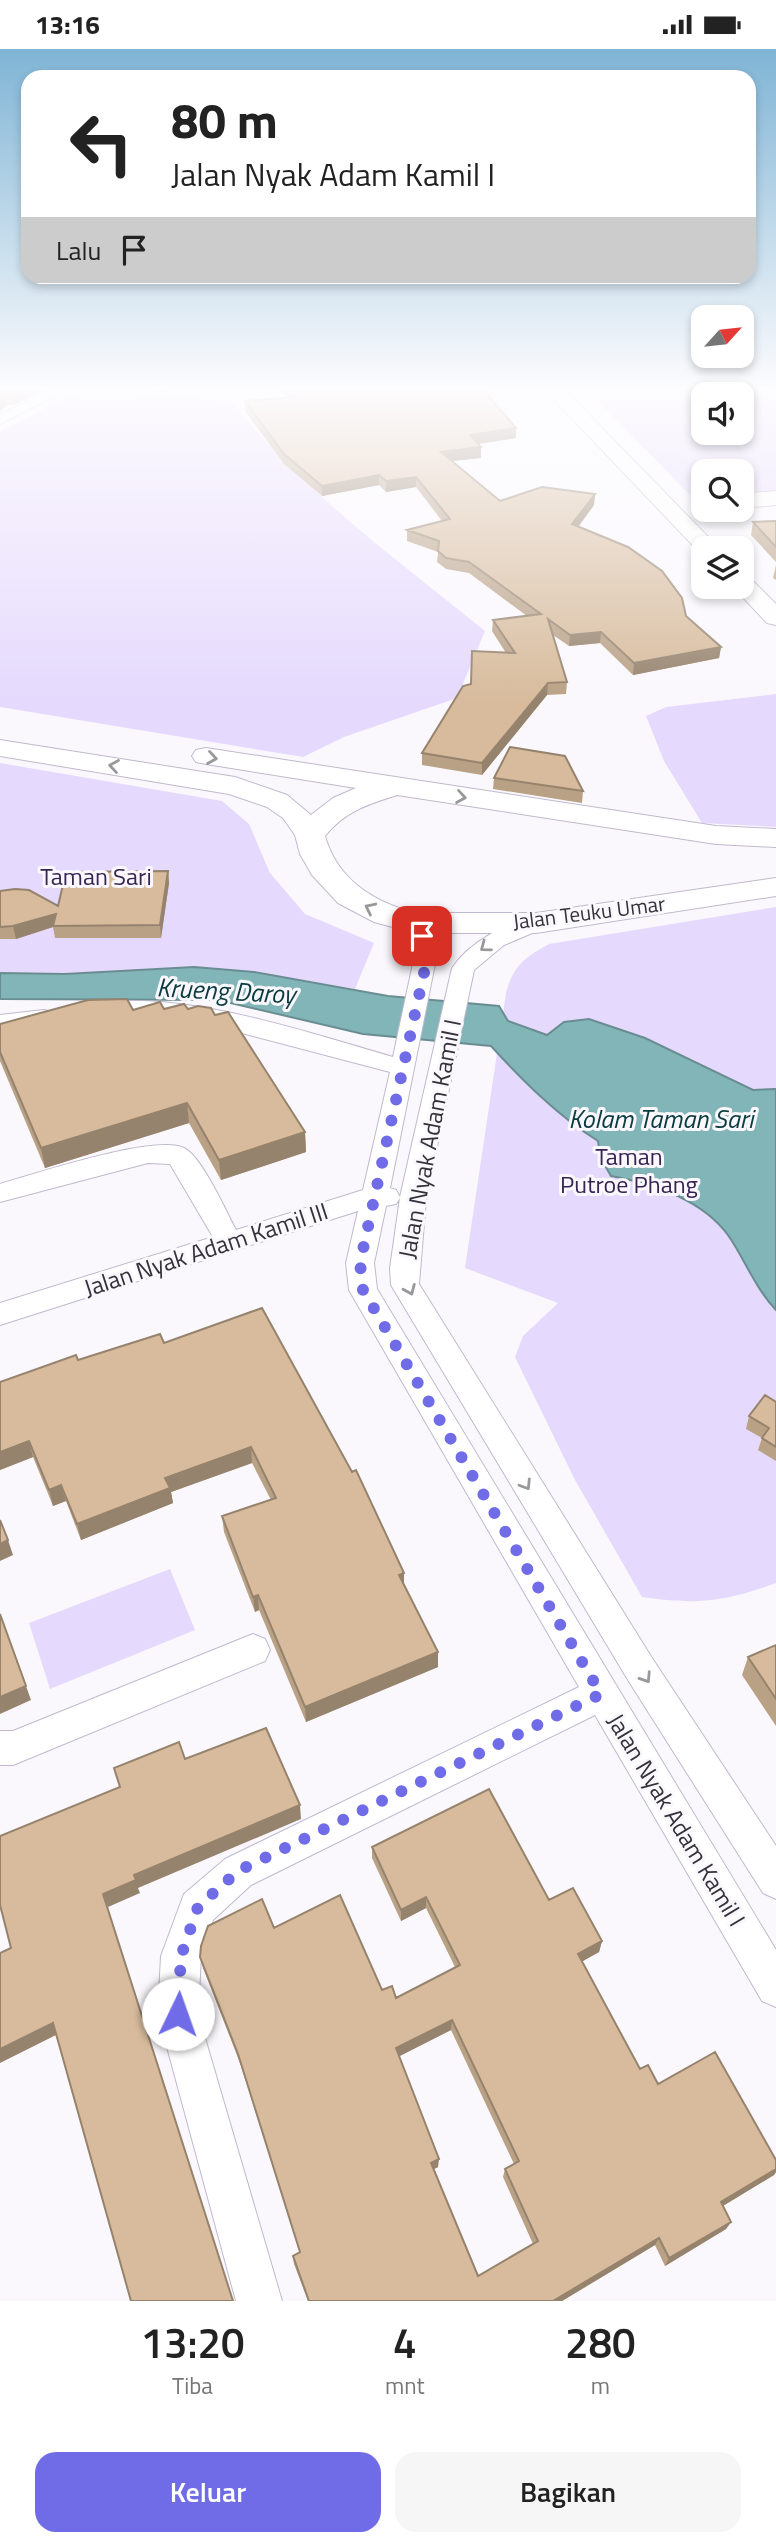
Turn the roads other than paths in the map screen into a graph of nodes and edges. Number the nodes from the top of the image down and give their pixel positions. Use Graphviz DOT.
graph roads {
  1 [pos="654,492"];
  2 [pos="776,498"];
  3 [pos="754,500"];
  4 [pos="691,504"];
  5 [pos="668,506"];
  6 [pos="697,536"];
  7 [pos="767,600"];
  8 [pos="776,618"];
  9 [pos="0,723"];
  10 [pos="0,748"];
  11 [pos="394,787"];
  12 [pos="310,835"];
  13 [pos="716,835"];
  14 [pos="776,838"];
  15 [pos="776,887"];
  16 [pos="739,893"];
  17 [pos="415,923"];
  18 [pos="536,923"];
  19 [pos="0,1023"];
  20 [pos="405,1059"];
  21 [pos="0,1193"];
  22 [pos="375,1196"];
  23 [pos="413,1199"];
  24 [pos="230,1243"];
  25 [pos="0,1314"];
  26 [pos="253,1650"];
  27 [pos="601,1694"];
  28 [pos="0,1748"];
  29 [pos="776,1880"];
  30 [pos="776,1987"];
  31 [pos="259,2301"];
  1 -- 5 [label="highway"];
  2 -- 3 [label="highway"];
  4 -- 5 [label="highway"];
  5 -- 6 [label="highway"];
  7 -- 8 [label="highway"];
  9 -- 11 [label="highway, one-way"];
  12 -- 10 [label="highway, Jalan Teuku Umar, one-way"];
  11 -- 12 [label="highway"];
  11 -- 13 [label="highway, one-way"];
  17 -- 12 [label="highway, Jalan Teuku Umar, one-way"];
  13 -- 14 [label="highway"];
  13 -- 16 [label="highway"];
  15 -- 16 [label="highway, Jalan Teuku Umar"];
  16 -- 18 [label="highway, Jalan Teuku Umar"];
  17 -- 18 [label="highway, Jalan Teuku Umar"];
  17 -- 20 [label="street, Jalan Nyak Adam Kamil I"];
  18 -- 23 [label="street, Jalan Nyak Adam Kamil I, one-way"];
  19 -- 20 [label="street"];
  20 -- 22 [label="street, Jalan Nyak Adam Kamil I"];
  21 -- 24 [label="street"];
  22 -- 23 [label="street, Jalan Nyak Adam Kamil III"];
  22 -- 24 [label="street, Jalan Nyak Adam Kamil III"];
  22 -- 27 [label="street, Jalan Nyak Adam Kamil I"];
  23 -- 29 [label="street, Jalan Nyak Adam Kamil I, one-way"];
  24 -- 25 [label="street, Jalan Nyak Adam Kamil III"];
  26 -- 28 [label="street"];
  27 -- 30 [label="street, Jalan Nyak Adam Kamil I"];
  27 -- 31 [label="street"];
}
